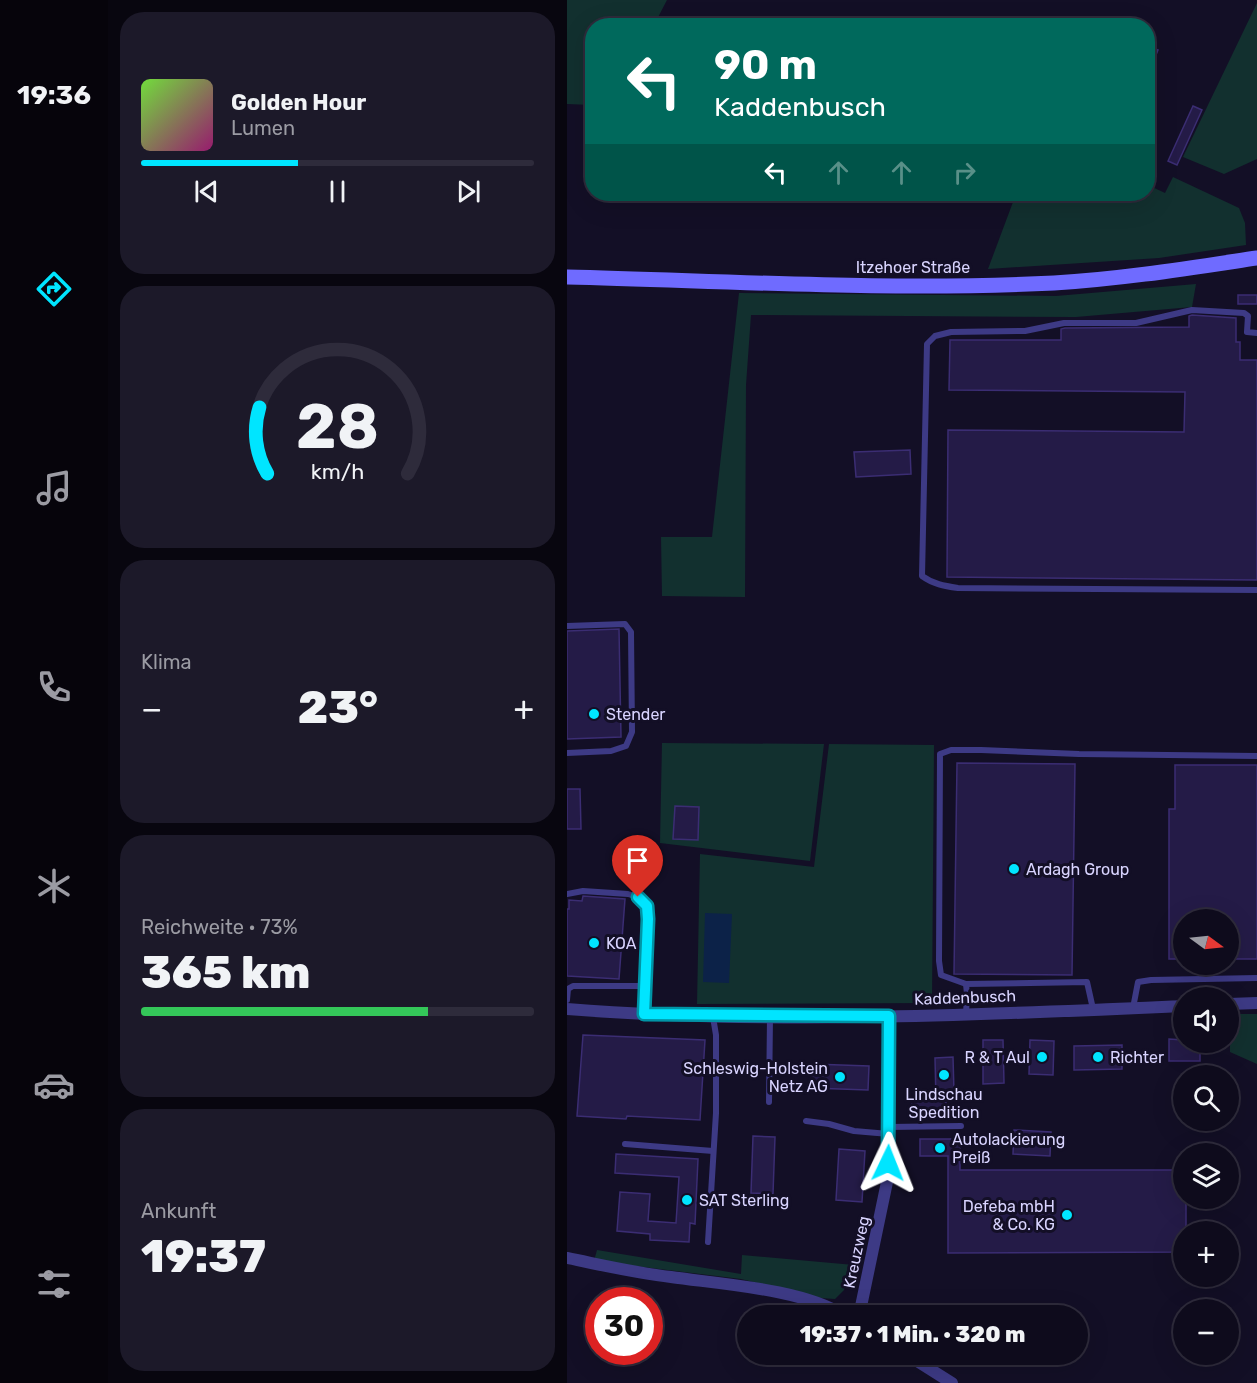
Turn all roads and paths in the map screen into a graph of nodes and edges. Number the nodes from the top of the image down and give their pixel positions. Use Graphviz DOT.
graph roads {
  1 [pos="1257,258"];
  2 [pos="567,277"];
  3 [pos="1257,333"];
  4 [pos="1257,590"];
  5 [pos="567,626"];
  6 [pos="567,753"];
  7 [pos="1257,756"];
  8 [pos="567,894"];
  9 [pos="1257,978"];
  10 [pos="966,984"];
  11 [pos="645,986"];
  12 [pos="568,989"];
  13 [pos="567,1000"];
  14 [pos="1257,1003"];
  15 [pos="1239,1004"];
  16 [pos="1173,1006"];
  17 [pos="1133,1008"];
  18 [pos="567,1010"];
  19 [pos="1093,1010"];
  20 [pos="644,1014"];
  21 [pos="966,1014"];
  22 [pos="713,1016"];
  23 [pos="770,1016"];
  24 [pos="889,1016"];
  25 [pos="769,1102"];
  26 [pos="806,1121"];
  27 [pos="961,1126"];
  28 [pos="889,1130"];
  29 [pos="625,1144"];
  30 [pos="713,1151"];
  31 [pos="708,1242"];
  32 [pos="567,1258"];
  33 [pos="824,1305"];
  34 [pos="861,1305"];
  35 [pos="923,1365"];
  36 [pos="952,1383"];
  1 -- 2 [label="main road, Itzehoer Straße"];
  3 -- 4 [label="lane"];
  5 -- 6 [label="lane"];
  7 -- 10 [label="lane"];
  8 -- 11 [label="lane"];
  9 -- 17 [label="lane"];
  10 -- 19 [label="lane"];
  10 -- 21 [label="lane"];
  11 -- 12 [label="lane"];
  11 -- 20 [label="lane"];
  12 -- 13 [label="lane"];
  14 -- 15 [label="street"];
  16 -- 17 [label="street, Kaddenbusch"];
  17 -- 19 [label="street, Kaddenbusch"];
  18 -- 20 [label="street, Kaddenbusch"];
  19 -- 21 [label="street, Kaddenbusch"];
  20 -- 22 [label="street, Kaddenbusch"];
  21 -- 24 [label="street, Kaddenbusch"];
  22 -- 23 [label="street, Kaddenbusch"];
  22 -- 30 [label="lane"];
  23 -- 24 [label="street, Kaddenbusch"];
  23 -- 25 [label="lane"];
  24 -- 28 [label="street, Kreuzweg"];
  26 -- 28 [label="lane"];
  27 -- 28 [label="lane"];
  28 -- 34 [label="street, Kreuzweg"];
  29 -- 30 [label="lane"];
  30 -- 31 [label="lane"];
  32 -- 33 [label="street"];
  35 -- 36 [label="street"];
}
